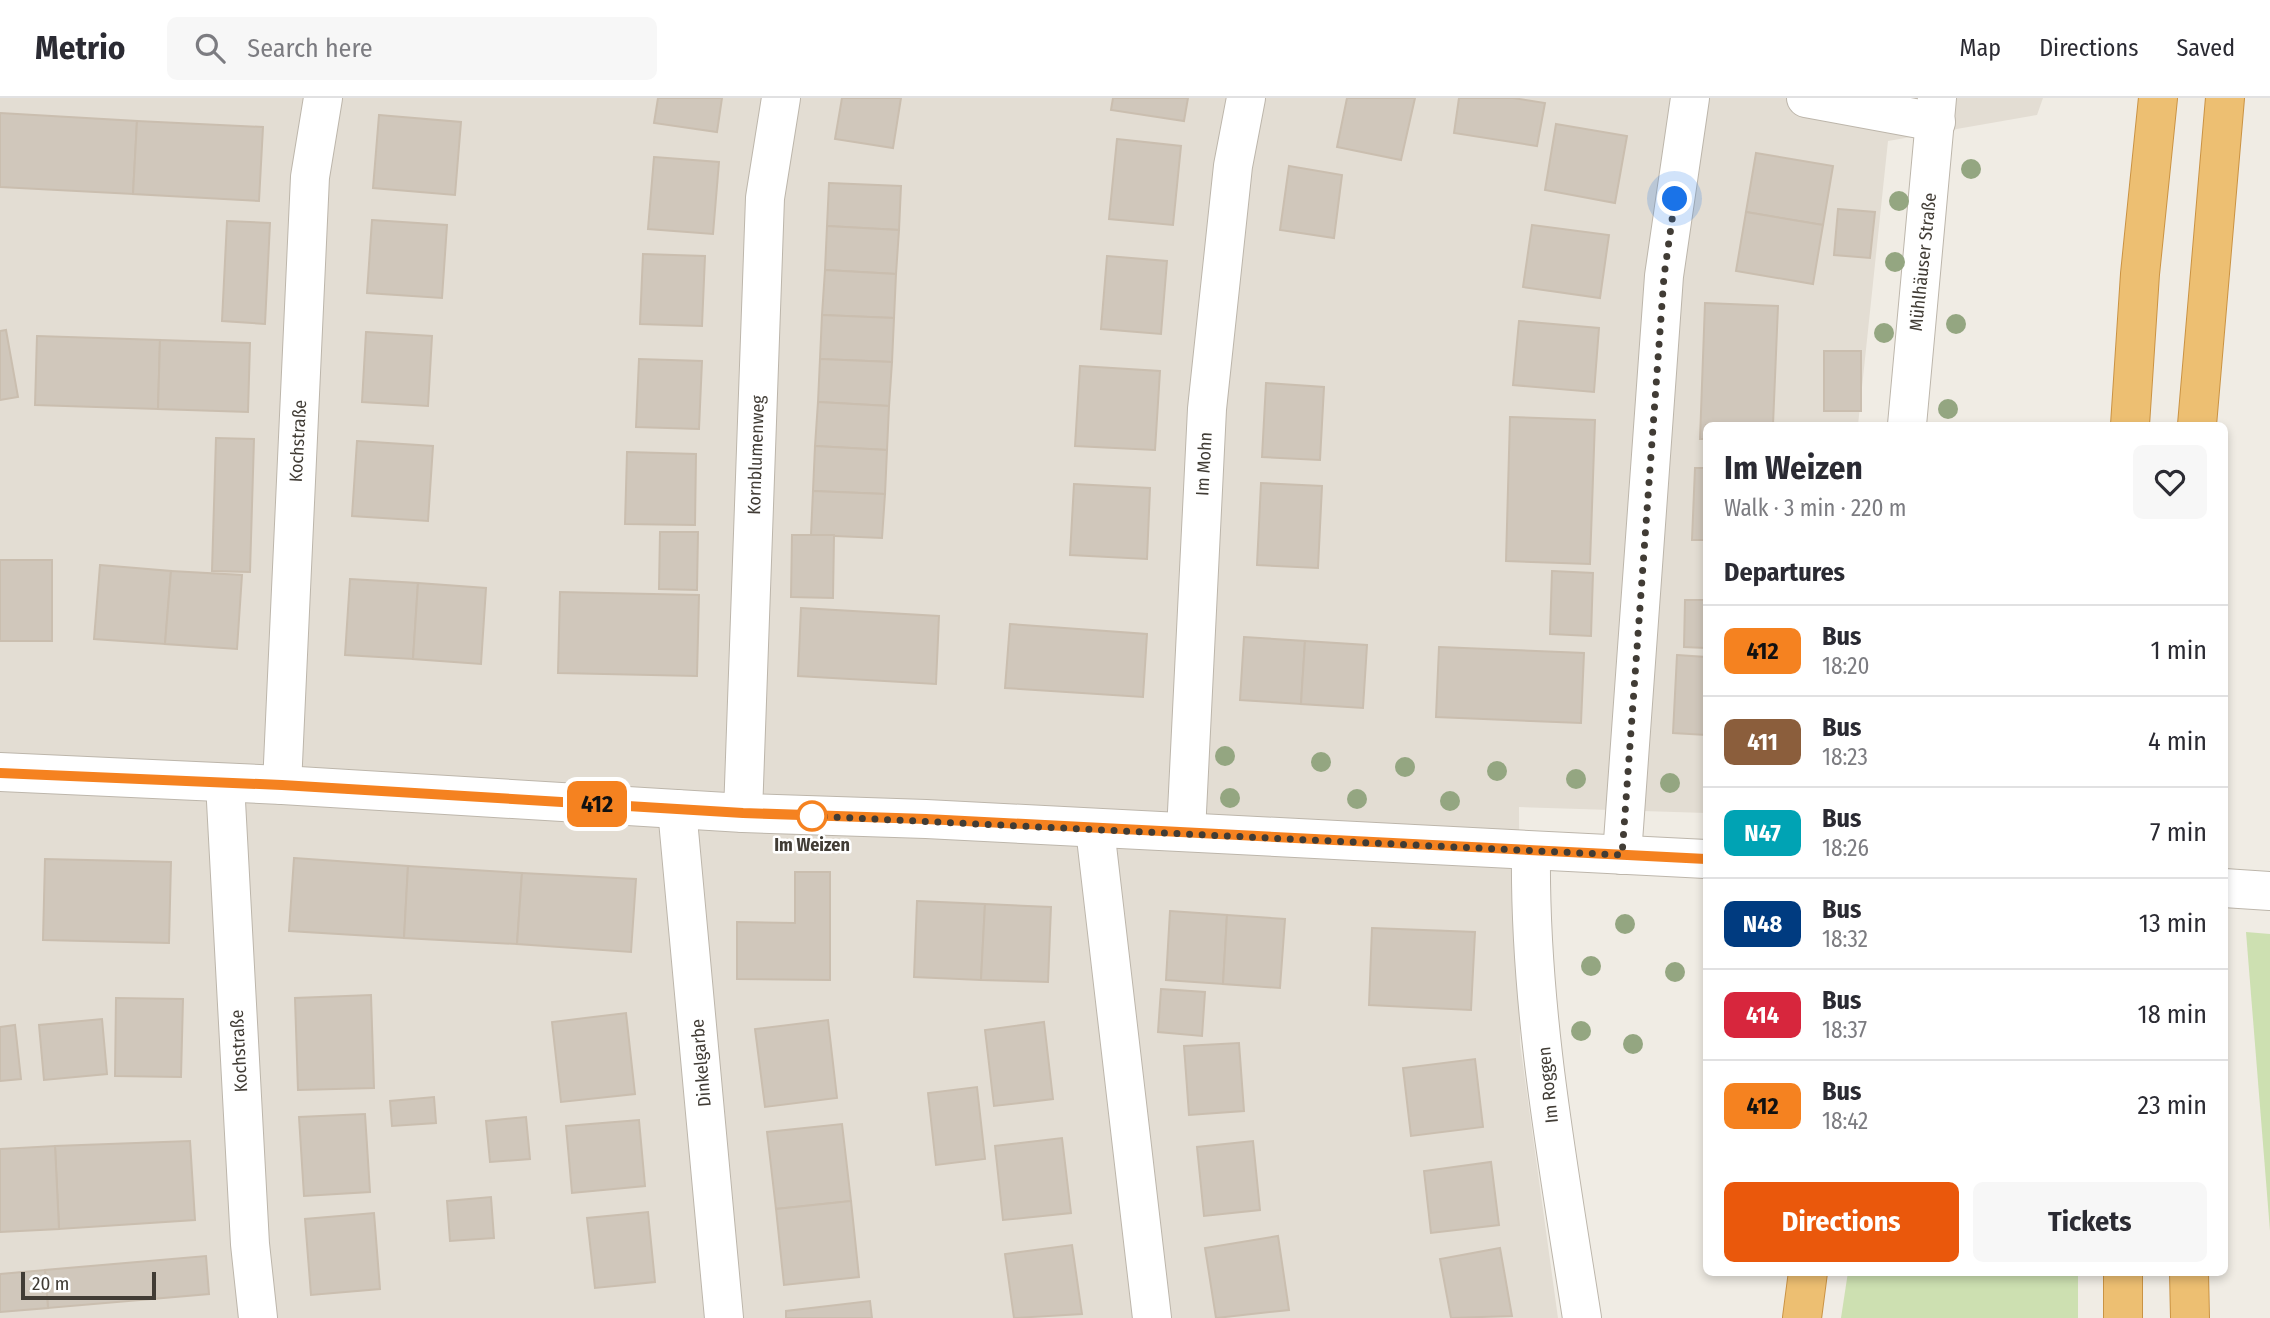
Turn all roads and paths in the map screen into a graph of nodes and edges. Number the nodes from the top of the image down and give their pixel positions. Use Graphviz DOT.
graph roads {
  1 [pos="323,98"];
  2 [pos="781,98"];
  3 [pos="1246,98"];
  4 [pos="1690,98"];
  5 [pos="1806,98"];
  6 [pos="2158,98"];
  7 [pos="2225,98"];
  8 [pos="1937,110"];
  9 [pos="1907,422"];
  10 [pos="2130,422"];
  11 [pos="2197,422"];
  12 [pos="0,772"];
  13 [pos="225,783"];
  14 [pos="282,785"];
  15 [pos="677,809"];
  16 [pos="743,813"];
  17 [pos="1095,829"];
  18 [pos="1186,832"];
  19 [pos="1531,851"];
  20 [pos="1622,855"];
  21 [pos="1703,859"];
  22 [pos="2228,888"];
  23 [pos="2270,891"];
  24 [pos="1807,1276"];
  25 [pos="2123,1276"];
  26 [pos="2189,1276"];
  27 [pos="258,1318"];
  28 [pos="724,1318"];
  29 [pos="1152,1318"];
  30 [pos="1582,1318"];
  31 [pos="1802,1318"];
  32 [pos="2123,1318"];
  33 [pos="2190,1318"];
  1 -- 14 [label="street, Kochstraße"];
  2 -- 16 [label="street, Kornblumenweg"];
  3 -- 18 [label="street, Im Mohn"];
  4 -- 20 [label="street"];
  5 -- 8 [label="street"];
  6 -- 10 [label="highway"];
  7 -- 11 [label="highway"];
  8 -- 9 [label="street, Mühlhäuser Straße"];
  12 -- 13 [label="street"];
  13 -- 14 [label="street"];
  13 -- 27 [label="street, Kochstraße"];
  14 -- 15 [label="street"];
  15 -- 16 [label="street"];
  15 -- 28 [label="street, Dinkelgarbe"];
  16 -- 17 [label="street"];
  17 -- 18 [label="street"];
  17 -- 29 [label="street"];
  18 -- 19 [label="street"];
  19 -- 20 [label="street"];
  19 -- 30 [label="street, Im Roggen"];
  20 -- 21 [label="street"];
  22 -- 23 [label="street"];
  24 -- 31 [label="highway"];
  25 -- 32 [label="highway"];
  26 -- 33 [label="highway"];
}
